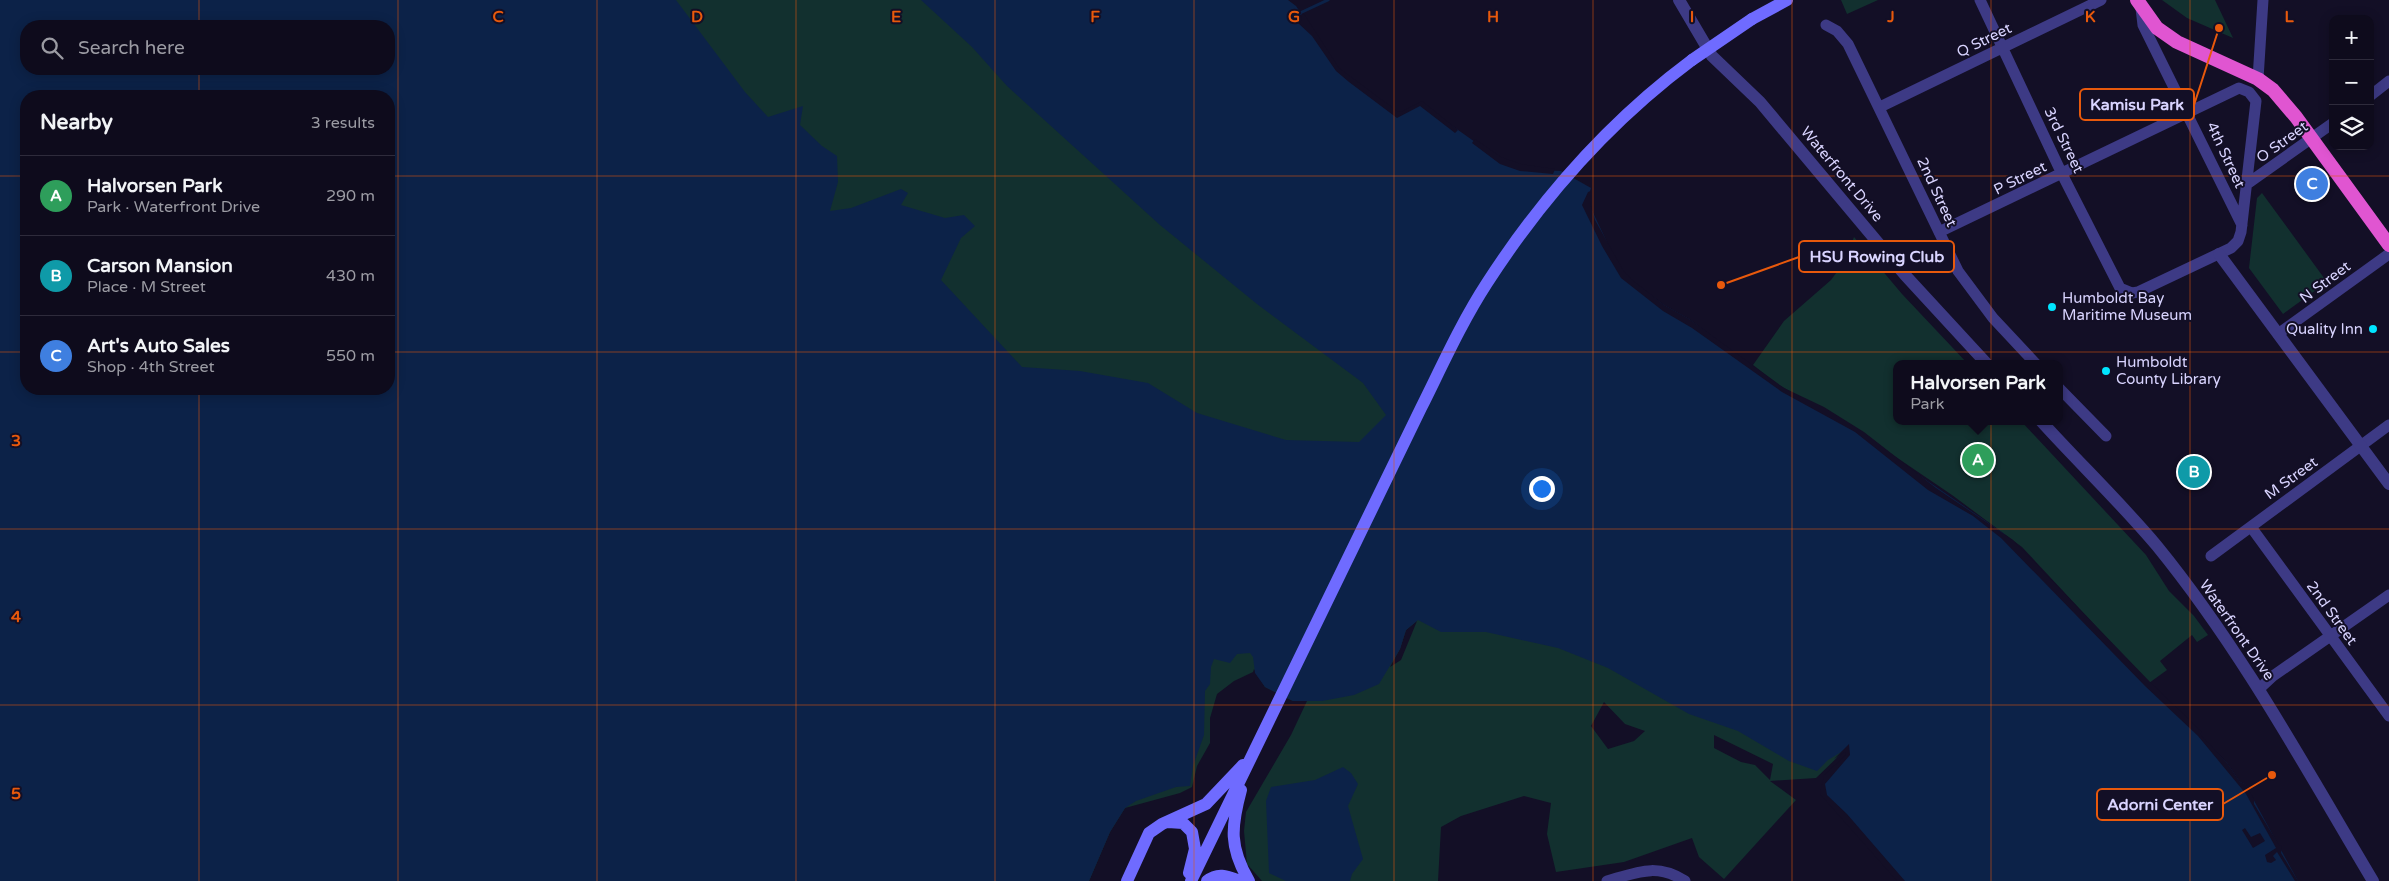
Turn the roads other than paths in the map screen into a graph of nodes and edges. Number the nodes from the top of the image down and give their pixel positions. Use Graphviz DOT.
graph roads {
  1 [pos="1680,0"];
  2 [pos="1787,0"];
  3 [pos="1980,0"];
  4 [pos="2101,0"];
  5 [pos="2263,0"];
  6 [pos="2139,4"];
  7 [pos="1826,25"];
  8 [pos="2002,47"];
  9 [pos="2258,79"];
  10 [pos="2389,82"];
  11 [pos="2374,93"];
  12 [pos="1880,106"];
  13 [pos="2188,113"];
  14 [pos="2329,126"];
  15 [pos="2312,139"];
  16 [pos="2062,174"];
  17 [pos="2247,184"];
  18 [pos="2242,225"];
  19 [pos="1939,232"];
  20 [pos="2389,245"];
  21 [pos="2219,254"];
  22 [pos="2389,254"];
  23 [pos="2278,334"];
  24 [pos="1983,360"];
  25 [pos="2032,360"];
  26 [pos="2063,392"];
  27 [pos="2044,425"];
  28 [pos="2389,425"];
  29 [pos="2106,436"];
  30 [pos="2361,446"];
  31 [pos="2389,484"];
  32 [pos="2251,527"];
  33 [pos="2211,556"];
  34 [pos="2389,596"];
  35 [pos="2329,636"];
  36 [pos="2259,689"];
  37 [pos="2389,716"];
  38 [pos="1253,754"];
  39 [pos="1168,822"];
  40 [pos="1127,881"];
  41 [pos="1187,881"];
  42 [pos="1191,881"];
  43 [pos="1207,881"];
  44 [pos="1240,881"];
  45 [pos="1249,881"];
  46 [pos="1607,881"];
  47 [pos="1686,881"];
  48 [pos="2373,881"];
  1 -- 24 [label="street, Waterfront Drive"];
  2 -- 38 [label="main road, bridge"];
  3 -- 8 [label="street, 3rd Street"];
  4 -- 8 [label="street, Q Street"];
  5 -- 9 [label="street"];
  6 -- 9 [label="highway, 4th Street"];
  6 -- 13 [label="street, 4th Street"];
  7 -- 12 [label="street, 2nd Street"];
  8 -- 12 [label="street, Q Street"];
  8 -- 16 [label="street, 3rd Street"];
  9 -- 15 [label="highway, 4th Street"];
  10 -- 11 [label="street"];
  12 -- 19 [label="street, 2nd Street"];
  13 -- 16 [label="street, P Street"];
  13 -- 17 [label="street, P Street"];
  13 -- 18 [label="street, 4th Street"];
  14 -- 15 [label="street, O Street"];
  15 -- 17 [label="street, O Street"];
  15 -- 20 [label="highway, 4th Street"];
  16 -- 19 [label="street, P Street"];
  16 -- 21 [label="street, 3rd Street"];
  17 -- 18 [label="street"];
  18 -- 21 [label="street"];
  19 -- 25 [label="street, 2nd Street"];
  21 -- 23 [label="street"];
  22 -- 23 [label="street, N Street"];
  23 -- 30 [label="street"];
  26 -- 29 [label="street"];
  27 -- 36 [label="street, Waterfront Drive"];
  28 -- 30 [label="street, M Street"];
  30 -- 31 [label="street"];
  30 -- 32 [label="street, M Street"];
  32 -- 33 [label="street, M Street"];
  32 -- 35 [label="street, 2nd Street"];
  34 -- 35 [label="street"];
  35 -- 36 [label="street"];
  35 -- 37 [label="street, 2nd Street"];
  36 -- 48 [label="street, Waterfront Drive"];
  38 -- 39 [label="main road"];
  38 -- 42 [label="main road"];
  38 -- 45 [label="main road"];
  39 -- 40 [label="main road"];
  39 -- 41 [label="main road"];
  43 -- 44 [label="main road"];
  46 -- 47 [label="street"];
}
